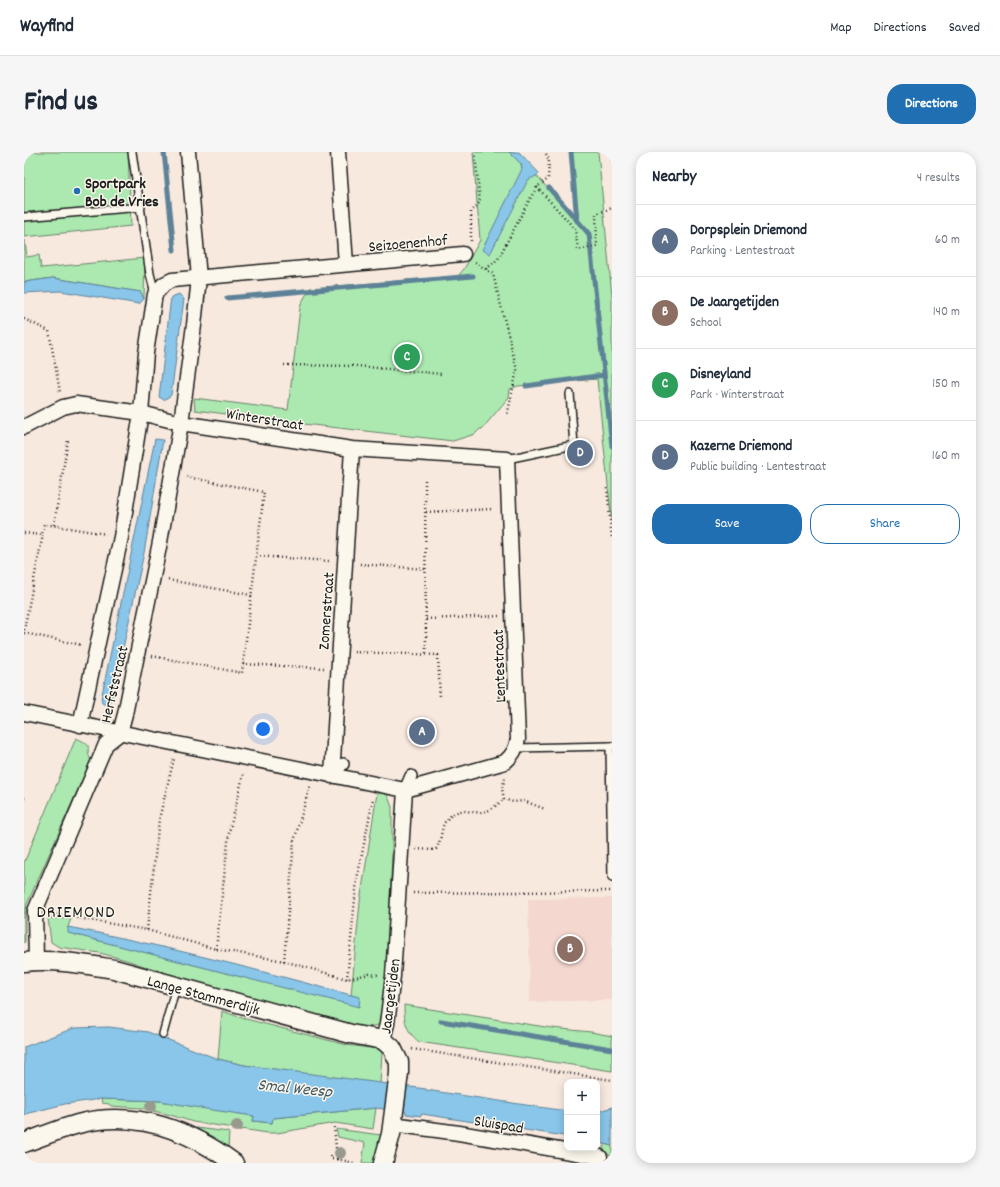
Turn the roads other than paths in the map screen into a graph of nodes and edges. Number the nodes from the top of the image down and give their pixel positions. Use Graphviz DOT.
graph roads {
  1 [pos="132,152"];
  2 [pos="188,152"];
  3 [pos="338,152"];
  4 [pos="141,207"];
  5 [pos="24,216"];
  6 [pos="463,254"];
  7 [pos="346,264"];
  8 [pos="199,278"];
  9 [pos="155,294"];
  10 [pos="570,394"];
  11 [pos="141,413"];
  12 [pos="181,423"];
  13 [pos="24,427"];
  14 [pos="352,449"];
  15 [pos="507,459"];
  16 [pos="24,713"];
  17 [pos="80,725"];
  18 [pos="120,733"];
  19 [pos="611,746"];
  20 [pos="511,747"];
  21 [pos="343,764"];
  22 [pos="332,776"];
  23 [pos="411,776"];
  24 [pos="405,790"];
  25 [pos="612,877"];
  26 [pos="30,961"];
  27 [pos="176,986"];
  28 [pos="163,1034"];
  29 [pos="387,1044"];
  30 [pos="393,1119"];
  31 [pos="24,1143"];
  32 [pos="600,1157"];
  33 [pos="234,1163"];
  34 [pos="383,1163"];
  1 -- 4 [label="lane"];
  2 -- 8 [label="street"];
  3 -- 7 [label="street, Seizoenenhof"];
  4 -- 5 [label="lane"];
  4 -- 9 [label="lane"];
  6 -- 7 [label="street, Seizoenenhof"];
  7 -- 8 [label="street, Seizoenenhof"];
  8 -- 9 [label="street, Seizoenenhof"];
  8 -- 12 [label="street"];
  9 -- 11 [label="street"];
  10 -- 15 [label="lane"];
  11 -- 12 [label="street, Winterstraat"];
  11 -- 13 [label="street, Winterstraat"];
  11 -- 17 [label="street, Herfststraat"];
  12 -- 14 [label="street, Winterstraat"];
  12 -- 18 [label="street, Herfststraat"];
  14 -- 15 [label="street, Winterstraat"];
  14 -- 22 [label="street, Zomerstraat"];
  15 -- 20 [label="street, Lentestraat"];
  16 -- 17 [label="street"];
  17 -- 18 [label="street"];
  18 -- 22 [label="street"];
  18 -- 26 [label="street, Herfststraat"];
  19 -- 20 [label="lane"];
  19 -- 25 [label="lane"];
  20 -- 24 [label="street"];
  21 -- 22 [label="street"];
  22 -- 24 [label="street"];
  23 -- 24 [label="street"];
  24 -- 29 [label="street, Jaargetijden"];
  26 -- 27 [label="street, Lange Stammerdijk"];
  27 -- 28 [label="lane"];
  27 -- 29 [label="street, Lange Stammerdijk"];
  29 -- 30 [label="street, Jaargetijden"];
  30 -- 32 [label="street, Sluispad"];
  30 -- 34 [label="street, Jaargetijden"];
  31 -- 33 [label="street"];
}
